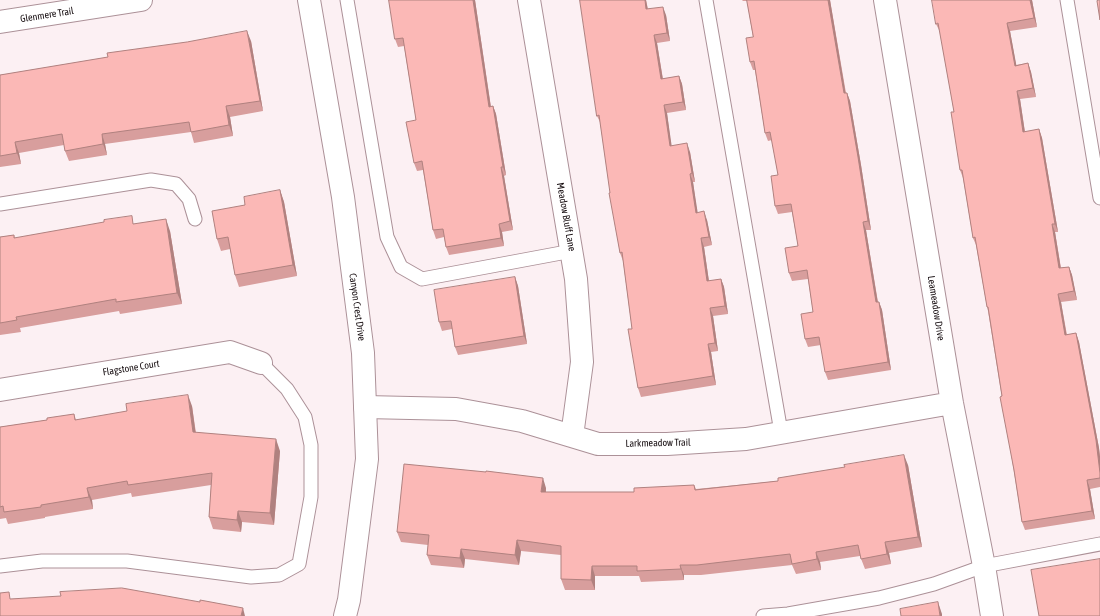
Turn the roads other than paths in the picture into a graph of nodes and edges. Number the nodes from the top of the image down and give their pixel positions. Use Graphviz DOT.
graph roads {
  1 [pos="141,0"];
  2 [pos="309,0"];
  3 [pos="347,0"];
  4 [pos="529,0"];
  5 [pos="706,0"];
  6 [pos="885,0"];
  7 [pos="1066,0"];
  8 [pos="75,5"];
  9 [pos="0,22"];
  10 [pos="1100,198"];
  11 [pos="0,204"];
  12 [pos="196,219"];
  13 [pos="572,251"];
  14 [pos="262,363"];
  15 [pos="0,390"];
  16 [pos="952,403"];
  17 [pos="365,407"];
  18 [pos="781,432"];
  19 [pos="572,436"];
  20 [pos="1100,544"];
  21 [pos="0,566"];
  22 [pos="984,566"];
  23 [pos="345,616"];
  24 [pos="763,616"];
  25 [pos="992,616"];
  1 -- 8 [label="street, Glenmere Trail"];
  2 -- 17 [label="street, Canyon Crest Drive"];
  3 -- 13 [label="lane"];
  4 -- 13 [label="street, Meadow Bluff Lane"];
  5 -- 18 [label="lane"];
  6 -- 16 [label="street, Leameadow Drive"];
  7 -- 10 [label="lane"];
  8 -- 9 [label="street, Glenmere Trail"];
  11 -- 12 [label="lane"];
  13 -- 19 [label="street, Meadow Bluff Lane"];
  14 -- 15 [label="street, Flagstone Court"];
  14 -- 21 [label="lane"];
  16 -- 18 [label="street, Larkmeadow Trail"];
  16 -- 22 [label="street, Leameadow Drive"];
  17 -- 19 [label="street, Larkmeadow Trail"];
  17 -- 23 [label="street, Canyon Crest Drive"];
  18 -- 19 [label="street, Larkmeadow Trail"];
  20 -- 22 [label="lane"];
  22 -- 24 [label="lane"];
  22 -- 25 [label="street, Leameadow Drive"];
}
